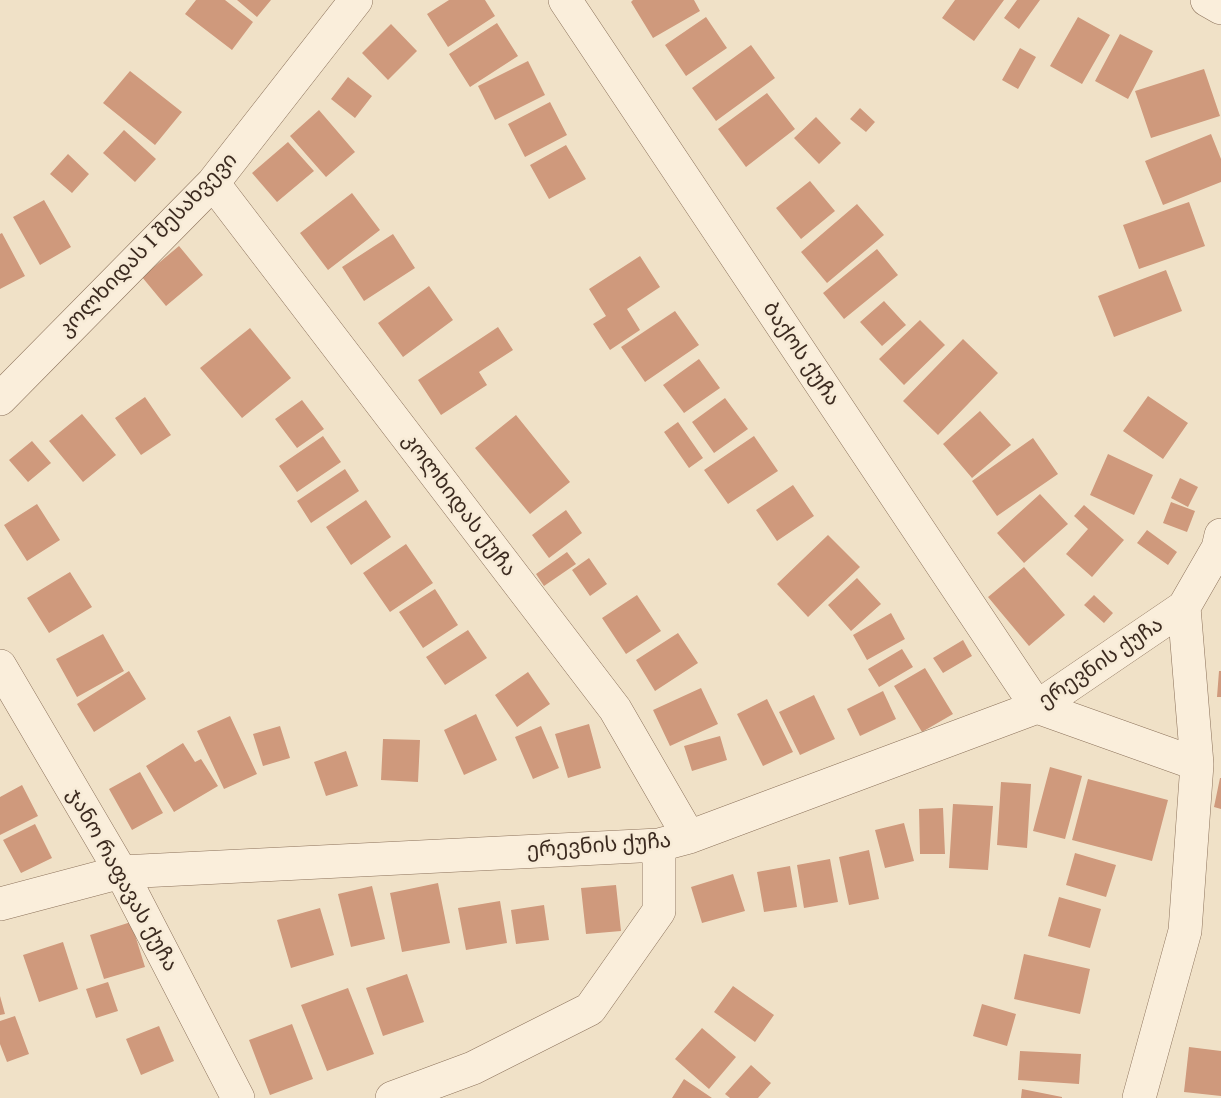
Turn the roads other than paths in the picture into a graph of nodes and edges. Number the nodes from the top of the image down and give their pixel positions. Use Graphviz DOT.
graph roads {
  1 [pos="356,0"];
  2 [pos="565,0"];
  3 [pos="1207,0"];
  4 [pos="1221,8"];
  5 [pos="213,183"];
  6 [pos="0,399"];
  7 [pos="1221,535"];
  8 [pos="1184,607"];
  9 [pos="0,666"];
  10 [pos="1037,707"];
  11 [pos="1197,764"];
  12 [pos="674,841"];
  13 [pos="121,872"];
  14 [pos="0,904"];
  15 [pos="238,1098"];
  16 [pos="392,1098"];
  17 [pos="1138,1098"];
  1 -- 5 [label="street, კოლხიდას I შესახვევი"];
  2 -- 10 [label="street, ბაქოს ქუჩა"];
  3 -- 4 [label="street"];
  5 -- 6 [label="street, კოლხიდას I შესახვევი"];
  5 -- 12 [label="street, კოლხიდას ქუჩა"];
  7 -- 8 [label="street"];
  8 -- 10 [label="street, ერევნის ქუჩა"];
  8 -- 11 [label="street"];
  9 -- 13 [label="street, ჯანო რაფავას ქუჩა"];
  10 -- 11 [label="street"];
  10 -- 12 [label="street, ერევნის ქუჩა"];
  11 -- 17 [label="street"];
  12 -- 13 [label="street, ერევნის ქუჩა"];
  12 -- 16 [label="street"];
  13 -- 14 [label="street, ერევნის ქუჩა"];
  13 -- 15 [label="street, ჯანო რაფავას ქუჩა"];
}
